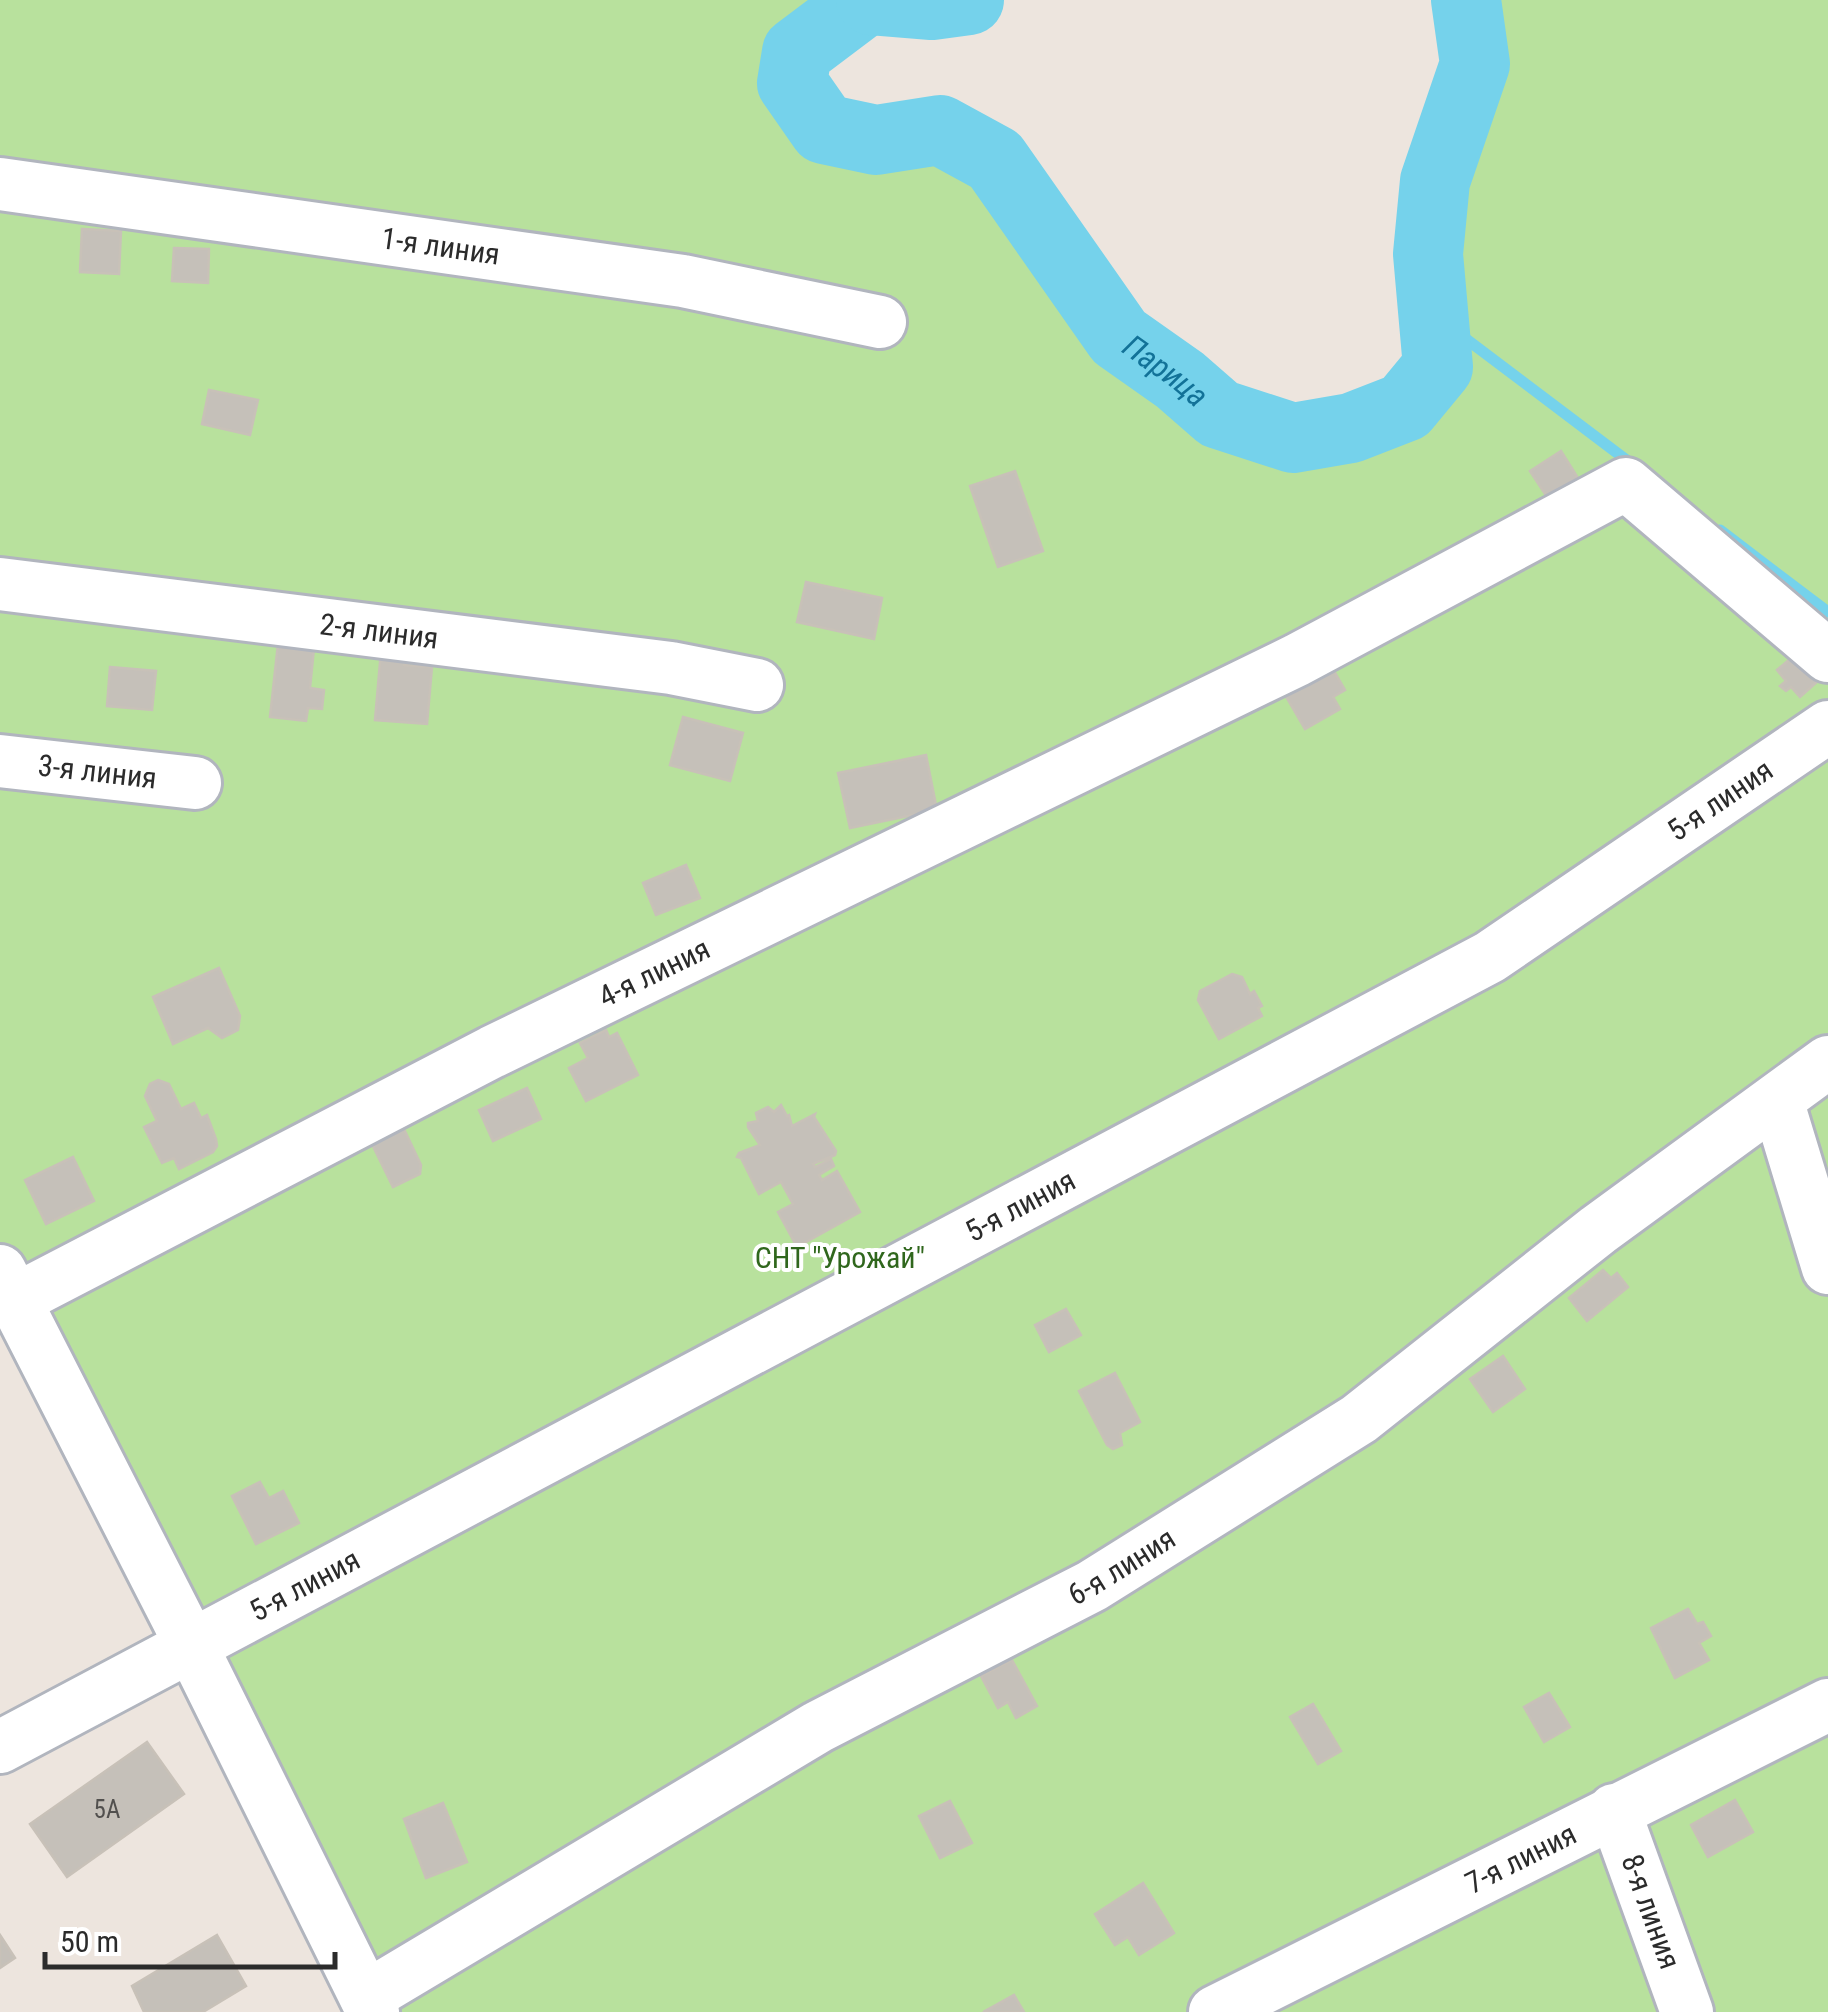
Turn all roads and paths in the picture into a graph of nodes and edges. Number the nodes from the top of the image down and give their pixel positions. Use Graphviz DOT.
graph roads {
  1 [pos="0,184"];
  2 [pos="880,322"];
  3 [pos="0,584"];
  4 [pos="1828,656"];
  5 [pos="757,685"];
  6 [pos="1828,728"];
  7 [pos="0,761"];
  8 [pos="195,783"];
  9 [pos="1828,1062"];
  10 [pos="1777,1100"];
  11 [pos="1828,1268"];
  12 [pos="7,1286"];
  13 [pos="191,1645"];
  14 [pos="1828,1705"];
  15 [pos="0,1747"];
  16 [pos="1614,1810"];
  17 [pos="370,2004"];
  18 [pos="1215,2012"];
  19 [pos="1687,2012"];
  1 -- 2 [label="street, 1-я линия"];
  3 -- 5 [label="street, 2-я линия"];
  4 -- 12 [label="street, 4-я линия"];
  6 -- 13 [label="street, 5-я линия"];
  7 -- 8 [label="street, 3-я линия"];
  9 -- 10 [label="street, 6-я линия"];
  10 -- 11 [label="street"];
  10 -- 17 [label="street, 6-я линия"];
  12 -- 13 [label="street"];
  13 -- 15 [label="street, 5-я линия"];
  13 -- 17 [label="street"];
  14 -- 16 [label="street, 7-я линия"];
  16 -- 18 [label="street, 7-я линия"];
  16 -- 19 [label="street, 8-я линия"];
}
